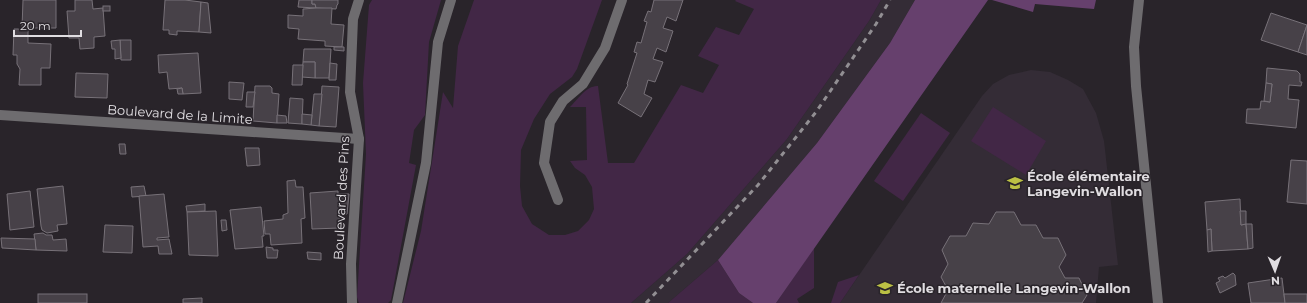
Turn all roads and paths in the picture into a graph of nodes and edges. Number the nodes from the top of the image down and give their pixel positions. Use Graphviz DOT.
graph roads {
  1 [pos="359,0"];
  2 [pos="451,0"];
  3 [pos="622,0"];
  4 [pos="1139,0"];
  5 [pos="0,114"];
  6 [pos="359,139"];
  7 [pos="558,200"];
  8 [pos="352,303"];
  9 [pos="398,303"];
  10 [pos="1158,303"];
  1 -- 6 [label="street, Boulevard des Pins"];
  2 -- 9 [label="street"];
  3 -- 7 [label="street"];
  4 -- 10 [label="street"];
  5 -- 6 [label="street, Boulevard de la Limite"];
  6 -- 8 [label="street, Boulevard des Pins"];
}
